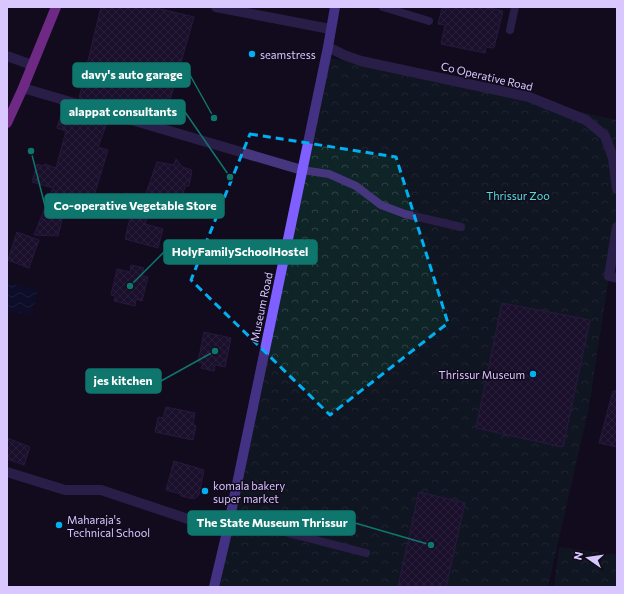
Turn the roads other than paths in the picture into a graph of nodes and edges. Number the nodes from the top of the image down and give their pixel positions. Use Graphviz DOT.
graph roads {
  1 [pos="56,7"];
  2 [pos="216,7"];
  3 [pos="335,7"];
  4 [pos="383,7"];
  5 [pos="515,7"];
  6 [pos="428,20"];
  7 [pos="330,29"];
  8 [pos="510,30"];
  9 [pos="328,47"];
  10 [pos="7,56"];
  11 [pos="32,65"];
  12 [pos="23,88"];
  13 [pos="7,123"];
  14 [pos="302,170"];
  15 [pos="617,189"];
  16 [pos="461,227"];
  17 [pos="617,227"];
  18 [pos="617,278"];
  19 [pos="7,472"];
  20 [pos="230,518"];
  21 [pos="227,532"];
  22 [pos="366,553"];
  23 [pos="214,587"];
  1 -- 11 [label="main road"];
  2 -- 7 [label="street"];
  3 -- 7 [label="main road, Museum Road"];
  4 -- 6 [label="lane"];
  5 -- 8 [label="lane"];
  7 -- 9 [label="main road, Museum Road"];
  9 -- 14 [label="main road, Museum Road"];
  9 -- 15 [label="street, Co Operative Road"];
  10 -- 11 [label="street"];
  11 -- 12 [label="main road"];
  12 -- 13 [label="main road"];
  12 -- 14 [label="street"];
  14 -- 16 [label="lane"];
  14 -- 20 [label="main road, Museum Road"];
  17 -- 18 [label="street"];
  19 -- 21 [label="street"];
  20 -- 21 [label="main road, Museum Road"];
  20 -- 22 [label="lane"];
  21 -- 23 [label="main road, Museum Road"];
}
